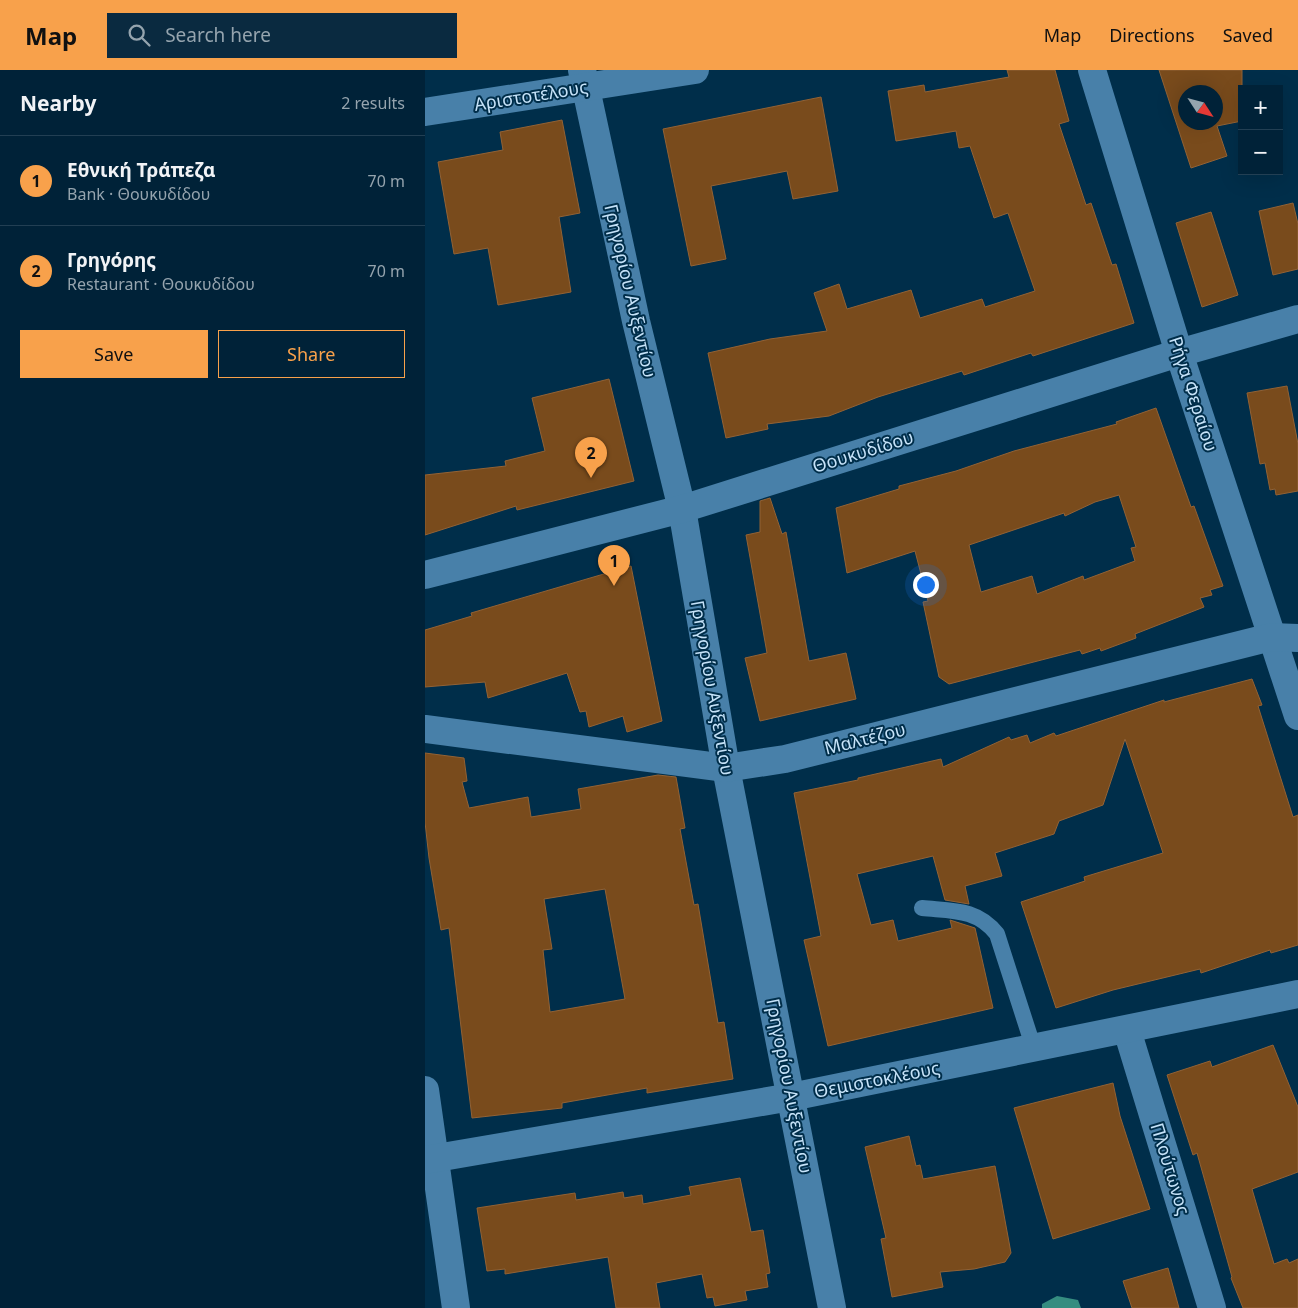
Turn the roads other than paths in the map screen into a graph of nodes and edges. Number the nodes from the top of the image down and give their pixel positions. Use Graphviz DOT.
graph roads {
  1 [pos="695,70"];
  2 [pos="1092,70"];
  3 [pos="583,79"];
  4 [pos="425,112"];
  5 [pos="1298,319"];
  6 [pos="1179,353"];
  7 [pos="681,509"];
  8 [pos="425,575"];
  9 [pos="1271,636"];
  10 [pos="1298,638"];
  11 [pos="1298,716"];
  12 [pos="425,729"];
  13 [pos="726,768"];
  14 [pos="922,908"];
  15 [pos="1298,994"];
  16 [pos="1127,1030"];
  17 [pos="1034,1048"];
  18 [pos="425,1090"];
  19 [pos="791,1097"];
  20 [pos="429,1160"];
  21 [pos="455,1308"];
  22 [pos="833,1308"];
  23 [pos="1212,1308"];
  1 -- 3 [label="street, Αριστοτέλους"];
  2 -- 6 [label="street, Ρήγα Φεραίου"];
  3 -- 4 [label="street, Αριστοτέλους"];
  3 -- 7 [label="street, Γρηγορίου Αυξεντίου"];
  5 -- 6 [label="street, Θουκυδίδου"];
  6 -- 7 [label="street, Θουκυδίδου"];
  6 -- 9 [label="street, Ρήγα Φεραίου"];
  7 -- 8 [label="street, Θουκυδίδου"];
  7 -- 13 [label="street, Γρηγορίου Αυξεντίου"];
  9 -- 10 [label="street, Μαλτέζου"];
  9 -- 11 [label="street, Ρήγα Φεραίου"];
  9 -- 13 [label="street, Μαλτέζου"];
  12 -- 13 [label="street, Μαλτέζου"];
  13 -- 19 [label="street, Γρηγορίου Αυξεντίου"];
  14 -- 17 [label="lane"];
  15 -- 16 [label="street, Θεμιστοκλέους"];
  16 -- 17 [label="street, Θεμιστοκλέους"];
  16 -- 23 [label="street, Πλούτωνος"];
  17 -- 19 [label="street, Θεμιστοκλέους"];
  18 -- 20 [label="street"];
  19 -- 20 [label="street, Θεμιστοκλέους"];
  19 -- 22 [label="street, Γρηγορίου Αυξεντίου"];
  20 -- 21 [label="street"];
}
